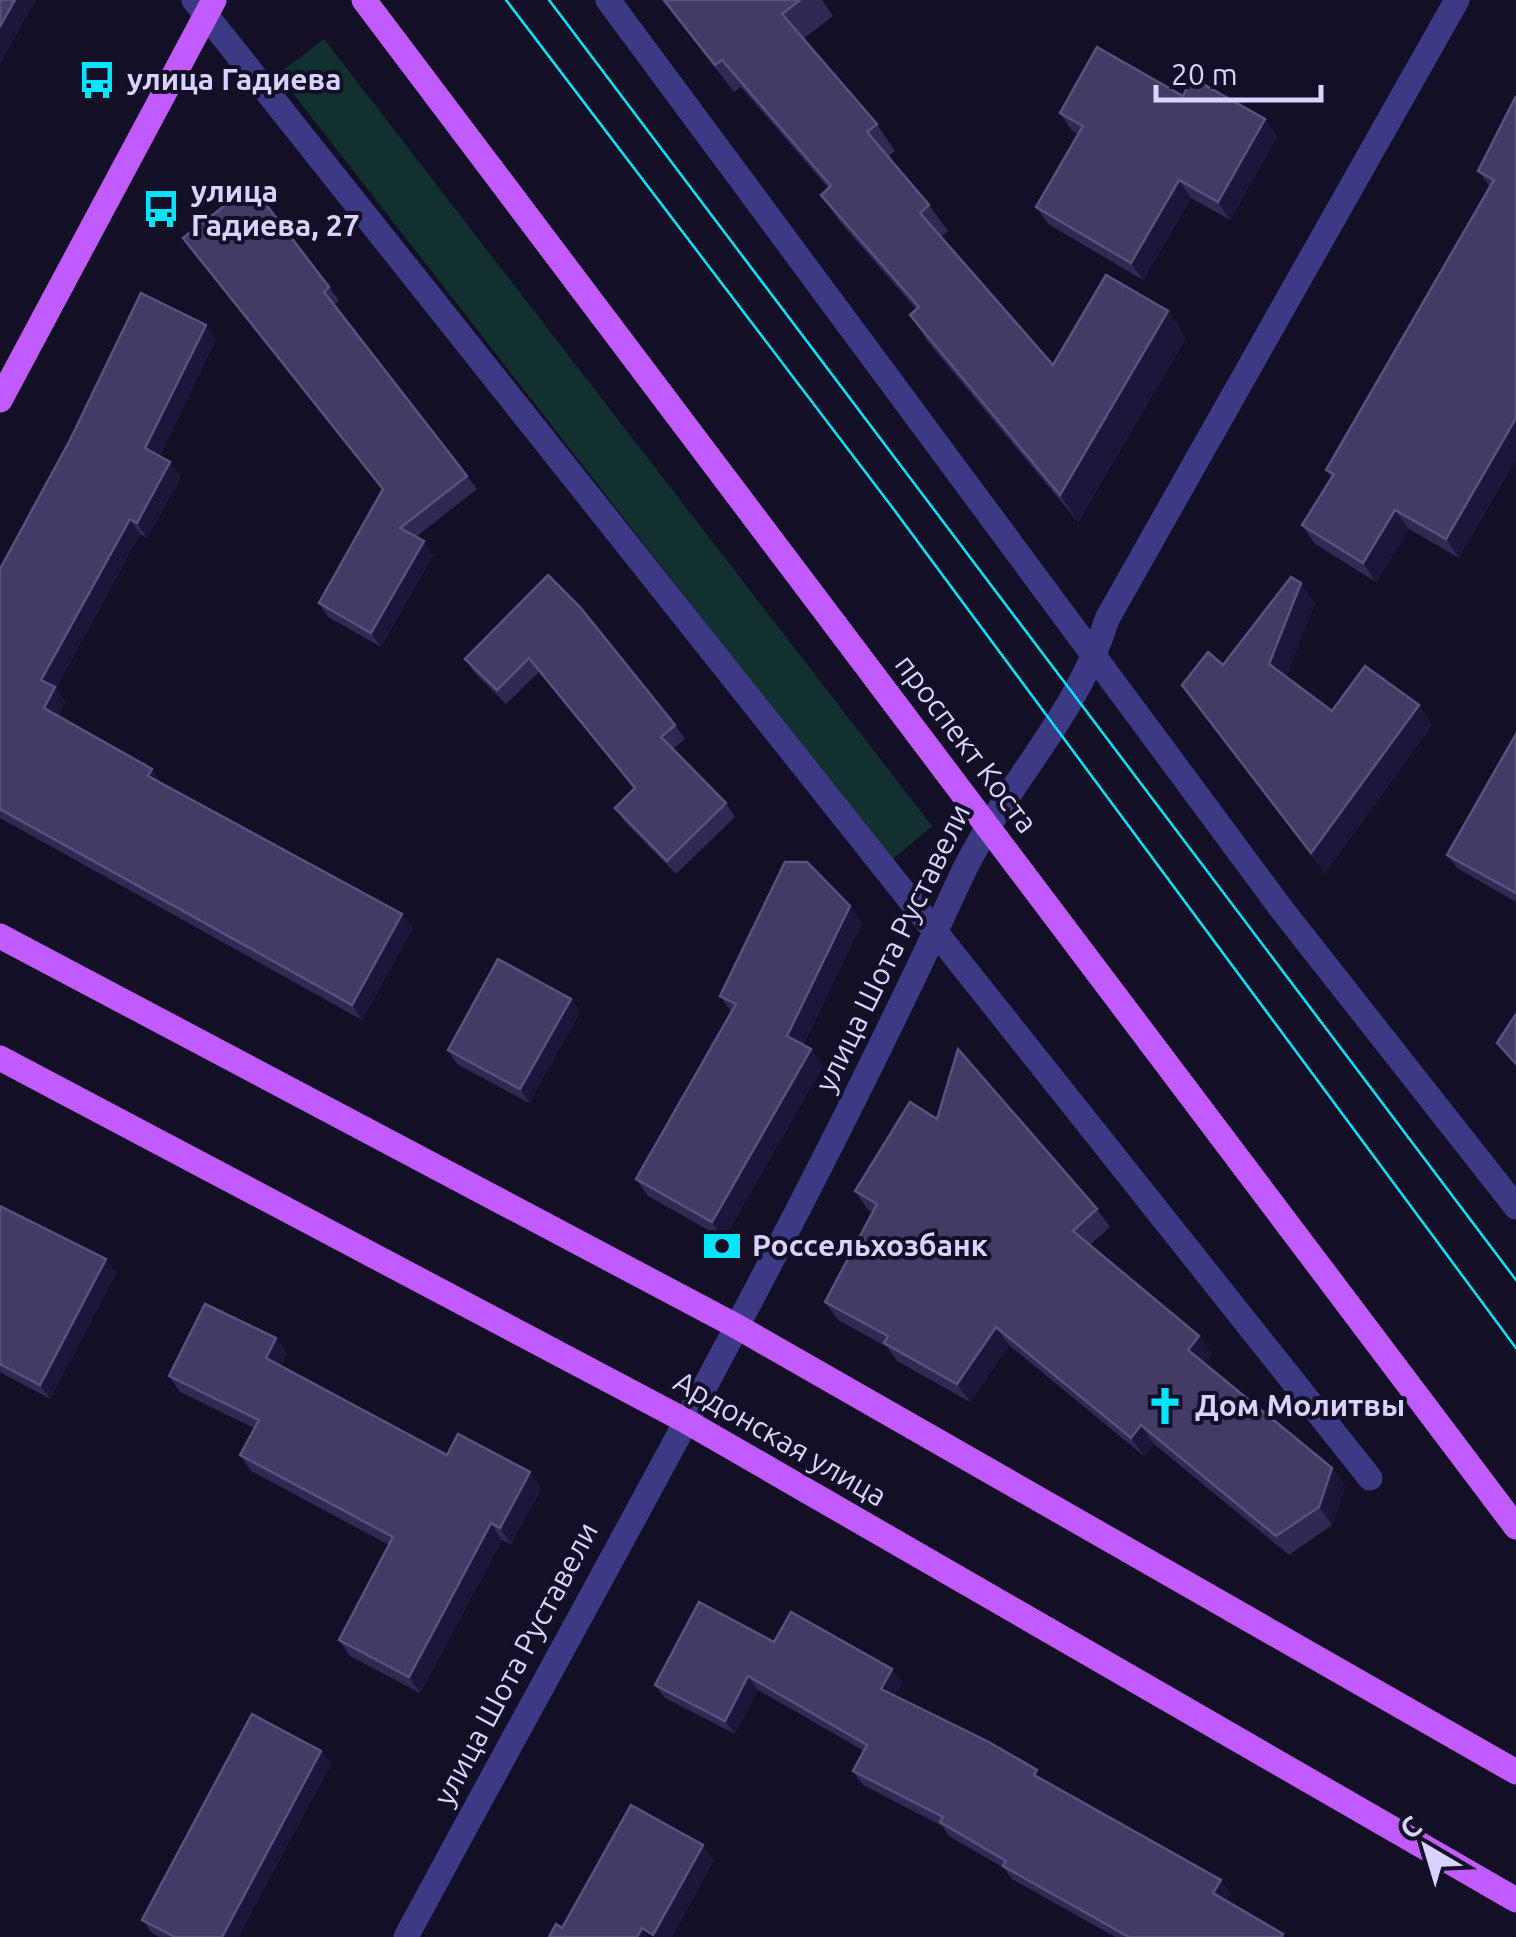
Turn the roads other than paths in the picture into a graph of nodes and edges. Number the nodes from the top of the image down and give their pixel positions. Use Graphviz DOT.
graph roads {
  1 [pos="364,0"];
  2 [pos="608,0"];
  3 [pos="1456,0"];
  4 [pos="204,5"];
  5 [pos="0,400"];
  6 [pos="1096,654"];
  7 [pos="987,825"];
  8 [pos="936,934"];
  9 [pos="0,936"];
  10 [pos="0,1058"];
  11 [pos="1516,1207"];
  12 [pos="736,1326"];
  13 [pos="684,1420"];
  14 [pos="1370,1478"];
  15 [pos="1516,1527"];
  16 [pos="1516,1772"];
  17 [pos="1516,1900"];
  18 [pos="406,1937"];
  1 -- 7 [label="main road, проспект Коста"];
  2 -- 6 [label="street"];
  3 -- 6 [label="street, улица Шота Руставели"];
  4 -- 5 [label="main road"];
  4 -- 8 [label="street"];
  6 -- 7 [label="street, улица Шота Руставели"];
  6 -- 11 [label="street"];
  7 -- 8 [label="street, улица Шота Руставели"];
  7 -- 15 [label="main road, проспект Коста"];
  8 -- 12 [label="street, улица Шота Руставели"];
  8 -- 14 [label="street"];
  9 -- 12 [label="main road"];
  10 -- 13 [label="main road, Ардонская улица"];
  12 -- 13 [label="street, улица Шота Руставели"];
  12 -- 16 [label="main road"];
  13 -- 17 [label="main road, Ардонская улица"];
  13 -- 18 [label="street, улица Шота Руставели"];
}
